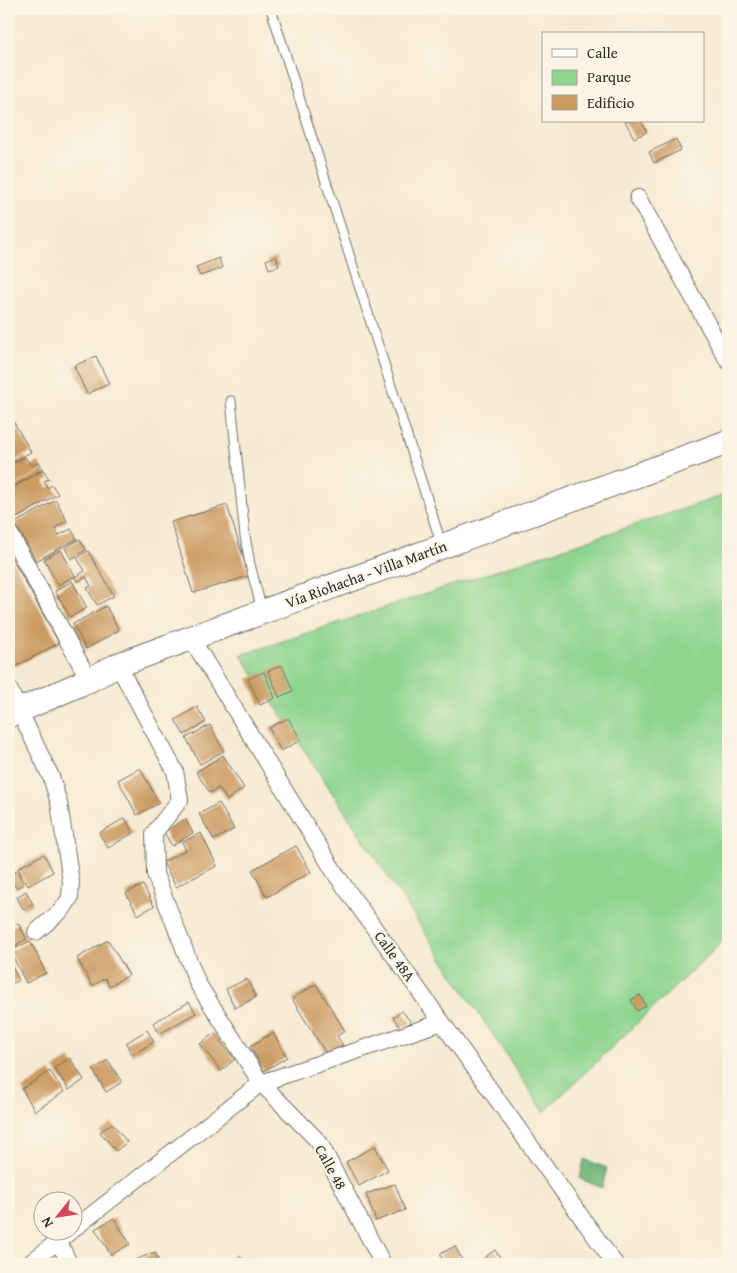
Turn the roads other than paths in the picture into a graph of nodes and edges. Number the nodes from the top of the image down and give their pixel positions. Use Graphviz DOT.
graph roads {
  1 [pos="271,9"];
  2 [pos="638,198"];
  3 [pos="728,361"];
  4 [pos="231,401"];
  5 [pos="728,442"];
  6 [pos="9,532"];
  7 [pos="442,546"];
  8 [pos="262,612"];
  9 [pos="191,638"];
  10 [pos="118,665"];
  11 [pos="89,680"];
  12 [pos="9,689"];
  13 [pos="14,713"];
  14 [pos="36,932"];
  15 [pos="442,1022"];
  16 [pos="261,1083"];
  17 [pos="82,1222"];
  18 [pos="59,1241"];
  19 [pos="29,1264"];
  20 [pos="69,1264"];
  21 [pos="383,1264"];
  22 [pos="615,1264"];
  1 -- 7 [label="lane"];
  2 -- 3 [label="street"];
  4 -- 8 [label="lane"];
  5 -- 7 [label="main road, Vía Riohacha - Villa Martín"];
  6 -- 11 [label="street"];
  7 -- 8 [label="main road, Vía Riohacha - Villa Martín"];
  8 -- 9 [label="main road, Vía Riohacha - Villa Martín"];
  9 -- 10 [label="main road, Vía Riohacha - Villa Martín"];
  9 -- 15 [label="street, Calle 48A"];
  10 -- 11 [label="main road, Vía Riohacha - Villa Martín"];
  10 -- 16 [label="street, Calle 48"];
  11 -- 13 [label="main road, Vía Riohacha - Villa Martín"];
  12 -- 13 [label="street"];
  13 -- 14 [label="street"];
  15 -- 16 [label="street"];
  15 -- 22 [label="street, Calle 48A"];
  16 -- 17 [label="street"];
  16 -- 21 [label="street, Calle 48"];
  18 -- 19 [label="street"];
  18 -- 20 [label="street"];
}
